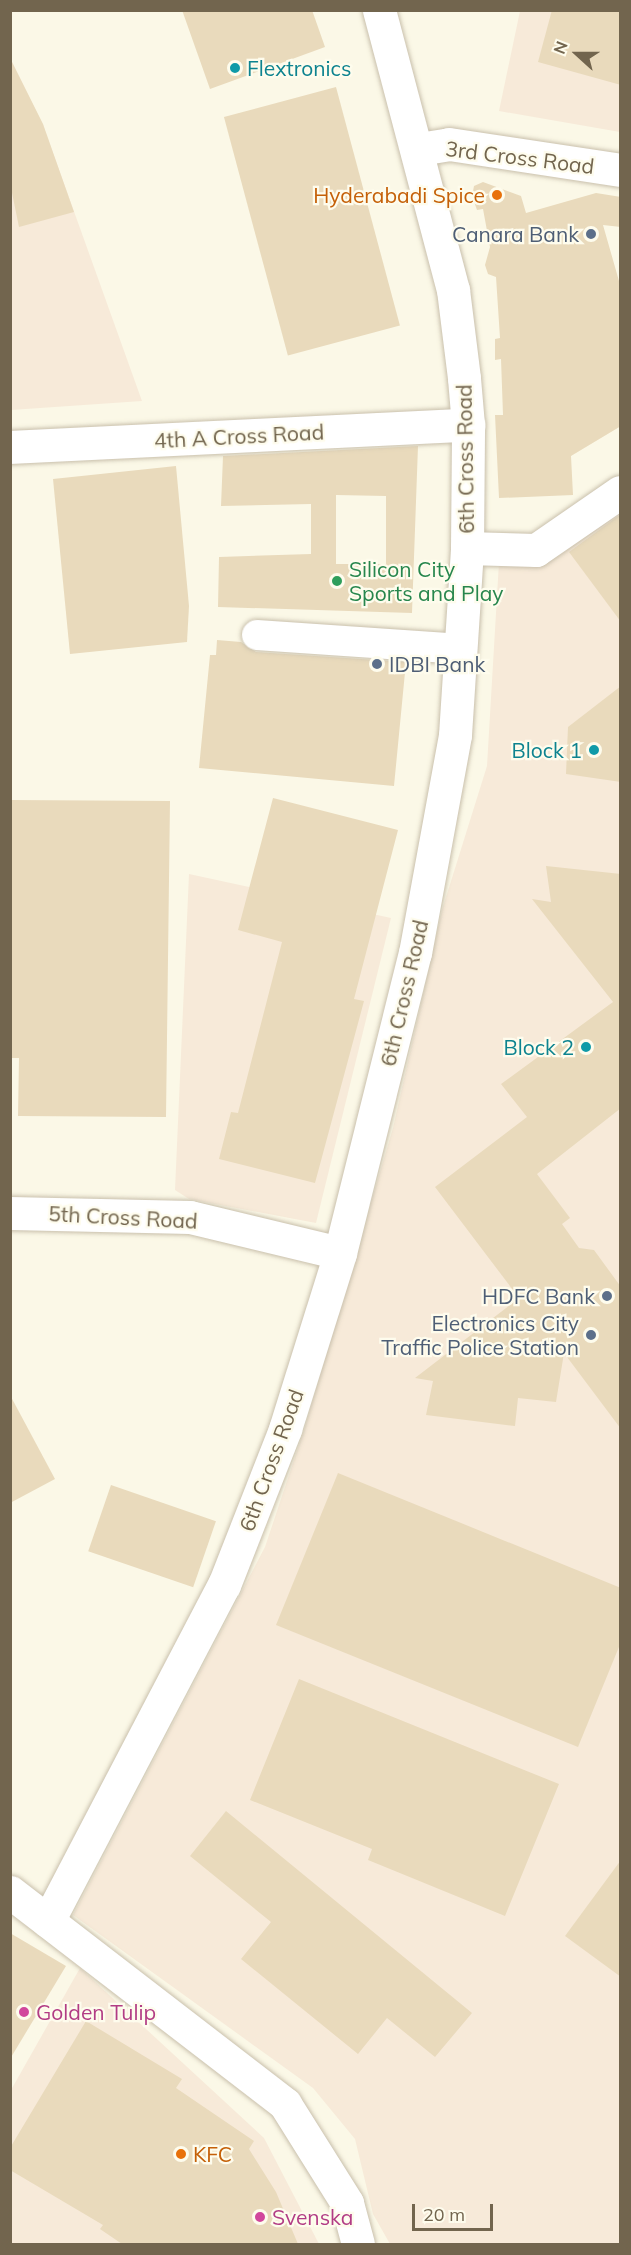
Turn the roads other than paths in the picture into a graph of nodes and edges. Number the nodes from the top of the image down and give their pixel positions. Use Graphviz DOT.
graph roads {
  1 [pos="379,10"];
  2 [pos="419,149"];
  3 [pos="621,170"];
  4 [pos="468,425"];
  5 [pos="10,447"];
  6 [pos="621,492"];
  7 [pos="467,548"];
  8 [pos="257,635"];
  9 [pos="462,649"];
  10 [pos="10,1213"];
  11 [pos="340,1253"];
  12 [pos="10,1892"];
  13 [pos="48,1921"];
  14 [pos="358,2244"];
  1 -- 2 [label="street, 6th Cross Road"];
  2 -- 3 [label="street, 3rd Cross Road"];
  2 -- 4 [label="street, 6th Cross Road"];
  4 -- 5 [label="street, 4th A Cross Road"];
  4 -- 7 [label="street, 6th Cross Road"];
  6 -- 7 [label="street"];
  7 -- 9 [label="street, 6th Cross Road"];
  8 -- 9 [label="street"];
  9 -- 11 [label="street, 6th Cross Road"];
  10 -- 11 [label="street, 5th Cross Road"];
  11 -- 13 [label="street, 6th Cross Road"];
  12 -- 13 [label="street"];
  13 -- 14 [label="street"];
}
